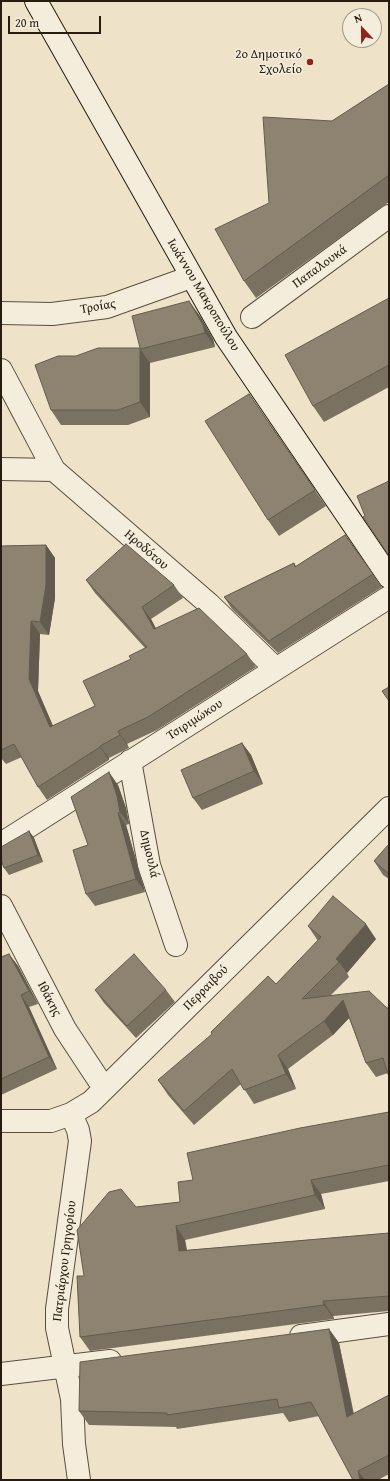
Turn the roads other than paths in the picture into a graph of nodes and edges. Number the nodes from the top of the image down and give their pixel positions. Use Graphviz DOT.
graph roads {
  1 [pos="36,1"];
  2 [pos="389,216"];
  3 [pos="191,277"];
  4 [pos="1,313"];
  5 [pos="252,317"];
  6 [pos="1,370"];
  7 [pos="1,469"];
  8 [pos="54,470"];
  9 [pos="389,577"];
  10 [pos="389,597"];
  11 [pos="275,668"];
  12 [pos="130,761"];
  13 [pos="389,808"];
  14 [pos="1,844"];
  15 [pos="1,906"];
  16 [pos="176,945"];
  17 [pos="105,1086"];
  18 [pos="71,1114"];
  19 [pos="1,1121"];
  20 [pos="389,1324"];
  21 [pos="279,1339"];
  22 [pos="129,1359"];
  23 [pos="66,1367"];
  24 [pos="1,1374"];
  25 [pos="79,1480"];
  1 -- 3 [label="street, Ιωάννου Μακροπούλου"];
  2 -- 5 [label="street, Παπαλουκά"];
  3 -- 4 [label="street, Τροίας"];
  3 -- 9 [label="street, Ιωάννου Μακροπούλου"];
  6 -- 8 [label="street"];
  7 -- 8 [label="street"];
  8 -- 11 [label="street, Ηροδότου"];
  10 -- 11 [label="street, Τσιριμώκου"];
  11 -- 12 [label="street, Τσιριμώκου"];
  12 -- 14 [label="street, Τσιριμώκου"];
  12 -- 16 [label="street, Δημουλά"];
  13 -- 17 [label="street, Περραιβού"];
  15 -- 17 [label="street, Ιθάκης"];
  17 -- 18 [label="street, Περραιβού"];
  18 -- 19 [label="street, Περραιβού"];
  18 -- 23 [label="street, Πατριάρχου Γρηγορίου"];
  20 -- 21 [label="street"];
  22 -- 23 [label="street"];
  23 -- 24 [label="street"];
  23 -- 25 [label="street, Πατριάρχου Γρηγορίου"];
}
